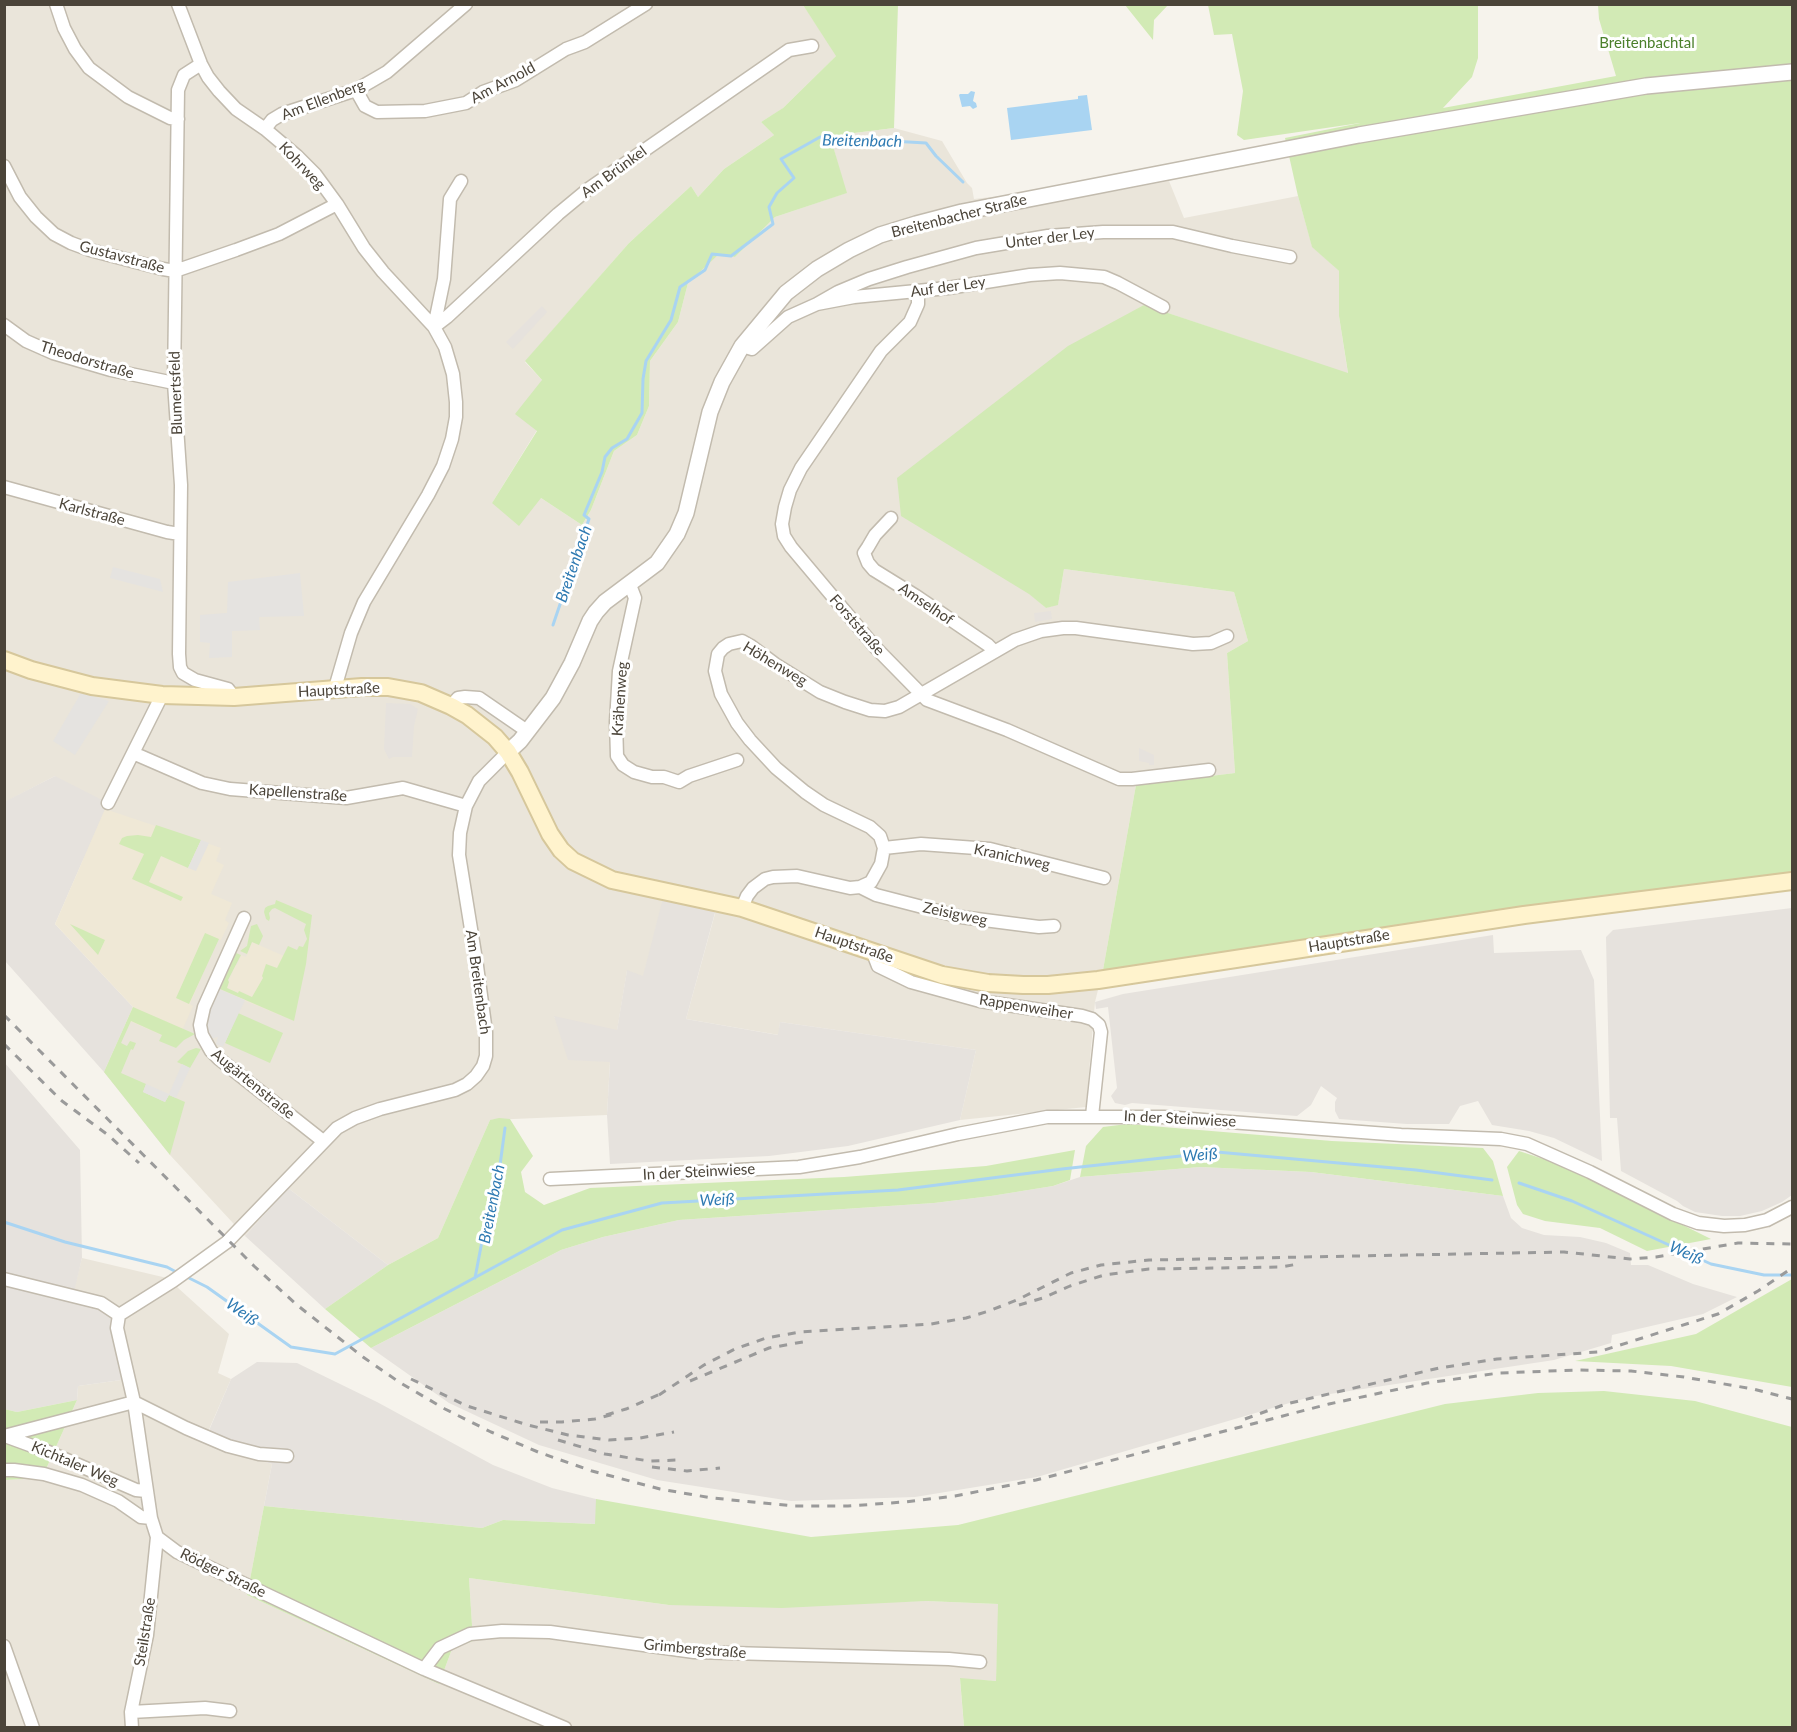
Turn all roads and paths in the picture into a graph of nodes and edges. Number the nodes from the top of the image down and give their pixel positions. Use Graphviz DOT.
graph roads {
  1 [pos="56,4"];
  2 [pos="178,4"];
  3 [pos="466,4"];
  4 [pos="646,4"];
  5 [pos="812,46"];
  6 [pos="201,64"];
  7 [pos="1792,72"];
  8 [pos="356,90"];
  9 [pos="178,118"];
  10 [pos="265,129"];
  11 [pos="4,166"];
  12 [pos="461,181"];
  13 [pos="337,204"];
  14 [pos="1290,257"];
  15 [pos="175,271"];
  16 [pos="918,292"];
  17 [pos="817,304"];
  18 [pos="1163,307"];
  19 [pos="4,325"];
  20 [pos="434,327"];
  21 [pos="742,346"];
  22 [pos="174,383"];
  23 [pos="4,487"];
  24 [pos="891,518"];
  25 [pos="180,534"];
  26 [pos="630,585"];
  27 [pos="1227,636"];
  28 [pos="994,651"];
  29 [pos="4,660"];
  30 [pos="335,688"];
  31 [pos="920,693"];
  32 [pos="162,695"];
  33 [pos="234,697"];
  34 [pos="451,706"];
  35 [pos="527,731"];
  36 [pos="508,752"];
  37 [pos="133,753"];
  38 [pos="737,760"];
  39 [pos="1209,770"];
  40 [pos="108,803"];
  41 [pos="466,806"];
  42 [pos="884,848"];
  43 [pos="1104,878"];
  44 [pos="1792,881"];
  45 [pos="860,887"];
  46 [pos="742,908"];
  47 [pos="244,918"];
  48 [pos="1054,926"];
  49 [pos="873,953"];
  50 [pos="1092,1116"];
  51 [pos="323,1141"];
  52 [pos="550,1179"];
  53 [pos="1792,1207"];
  54 [pos="4,1279"];
  55 [pos="119,1315"];
  56 [pos="134,1402"];
  57 [pos="5,1436"];
  58 [pos="287,1456"];
  59 [pos="4,1470"];
  60 [pos="146,1491"];
  61 [pos="151,1518"];
  62 [pos="157,1537"];
  63 [pos="4,1646"];
  64 [pos="980,1662"];
  65 [pos="424,1669"];
  66 [pos="230,1711"];
  67 [pos="131,1712"];
  68 [pos="33,1728"];
  69 [pos="132,1728"];
  70 [pos="565,1728"];
  1 -- 9 [label="street"];
  2 -- 6 [label="street, Kohrweg"];
  3 -- 8 [label="street, Am Ellenberg"];
  4 -- 8 [label="street, Am Arnold"];
  5 -- 20 [label="street, Am Brünkel"];
  6 -- 9 [label="street, Blumertsfeld"];
  6 -- 10 [label="street, Kohrweg"];
  7 -- 21 [label="street, Breitenbacher Straße"];
  8 -- 10 [label="street, Am Ellenberg"];
  9 -- 15 [label="street, Blumertsfeld"];
  10 -- 13 [label="street, Kohrweg"];
  11 -- 15 [label="street, Gustavstraße"];
  12 -- 20 [label="street"];
  13 -- 15 [label="street, Gustavstraße"];
  13 -- 20 [label="street, Kohrweg"];
  14 -- 17 [label="street, Unter der Ley"];
  15 -- 22 [label="street, Blumertsfeld"];
  16 -- 17 [label="street, Auf der Ley"];
  16 -- 18 [label="street, Auf der Ley"];
  16 -- 31 [label="street, Forststraße"];
  17 -- 21 [label="street, Auf der Ley"];
  19 -- 22 [label="street, Theodorstraße"];
  20 -- 30 [label="street, Kohrweg"];
  21 -- 26 [label="street, Breitenbacher Straße"];
  22 -- 25 [label="street, Blumertsfeld"];
  23 -- 25 [label="street, Karlstraße"];
  24 -- 28 [label="street, Amselhof"];
  25 -- 33 [label="street, Blumertsfeld"];
  26 -- 35 [label="street, Breitenbacher Straße"];
  26 -- 38 [label="street, Krähenweg"];
  27 -- 28 [label="street, Höhenweg"];
  28 -- 31 [label="street, Höhenweg"];
  29 -- 32 [label="main road, Hauptstraße"];
  30 -- 33 [label="main road, Hauptstraße"];
  30 -- 34 [label="main road, Hauptstraße"];
  31 -- 39 [label="street, Forststraße"];
  31 -- 42 [label="street, Höhenweg"];
  32 -- 33 [label="main road, Hauptstraße"];
  32 -- 37 [label="street"];
  34 -- 35 [label="street"];
  34 -- 36 [label="main road, Hauptstraße"];
  35 -- 36 [label="street, Breitenbacher Straße"];
  36 -- 41 [label="street, Am Breitenbach"];
  36 -- 46 [label="main road, Hauptstraße"];
  37 -- 40 [label="street"];
  37 -- 41 [label="street, Kapellenstraße"];
  41 -- 51 [label="street, Am Breitenbach"];
  42 -- 43 [label="street, Kranichweg"];
  42 -- 45 [label="street"];
  44 -- 49 [label="main road, Hauptstraße"];
  45 -- 46 [label="street"];
  45 -- 48 [label="street, Zeisigweg"];
  46 -- 49 [label="main road, Hauptstraße"];
  47 -- 51 [label="street, Augärtenstraße"];
  49 -- 50 [label="street, Rappenweiher"];
  50 -- 52 [label="street, In der Steinwiese"];
  50 -- 53 [label="street, In der Steinwiese"];
  51 -- 55 [label="street, Am Breitenbach"];
  54 -- 55 [label="street"];
  55 -- 56 [label="street"];
  56 -- 57 [label="street, Kichtaler Weg"];
  56 -- 58 [label="street"];
  56 -- 60 [label="street"];
  57 -- 60 [label="street, Kichtaler Weg"];
  59 -- 61 [label="street"];
  60 -- 61 [label="street"];
  61 -- 62 [label="street"];
  62 -- 65 [label="street, Rödger Straße"];
  62 -- 67 [label="street, Steilstraße"];
  63 -- 68 [label="street"];
  64 -- 65 [label="street, Grimbergstraße"];
  65 -- 70 [label="street, Rödger Straße"];
  66 -- 67 [label="street"];
  67 -- 69 [label="street, Steilstraße"];
}
